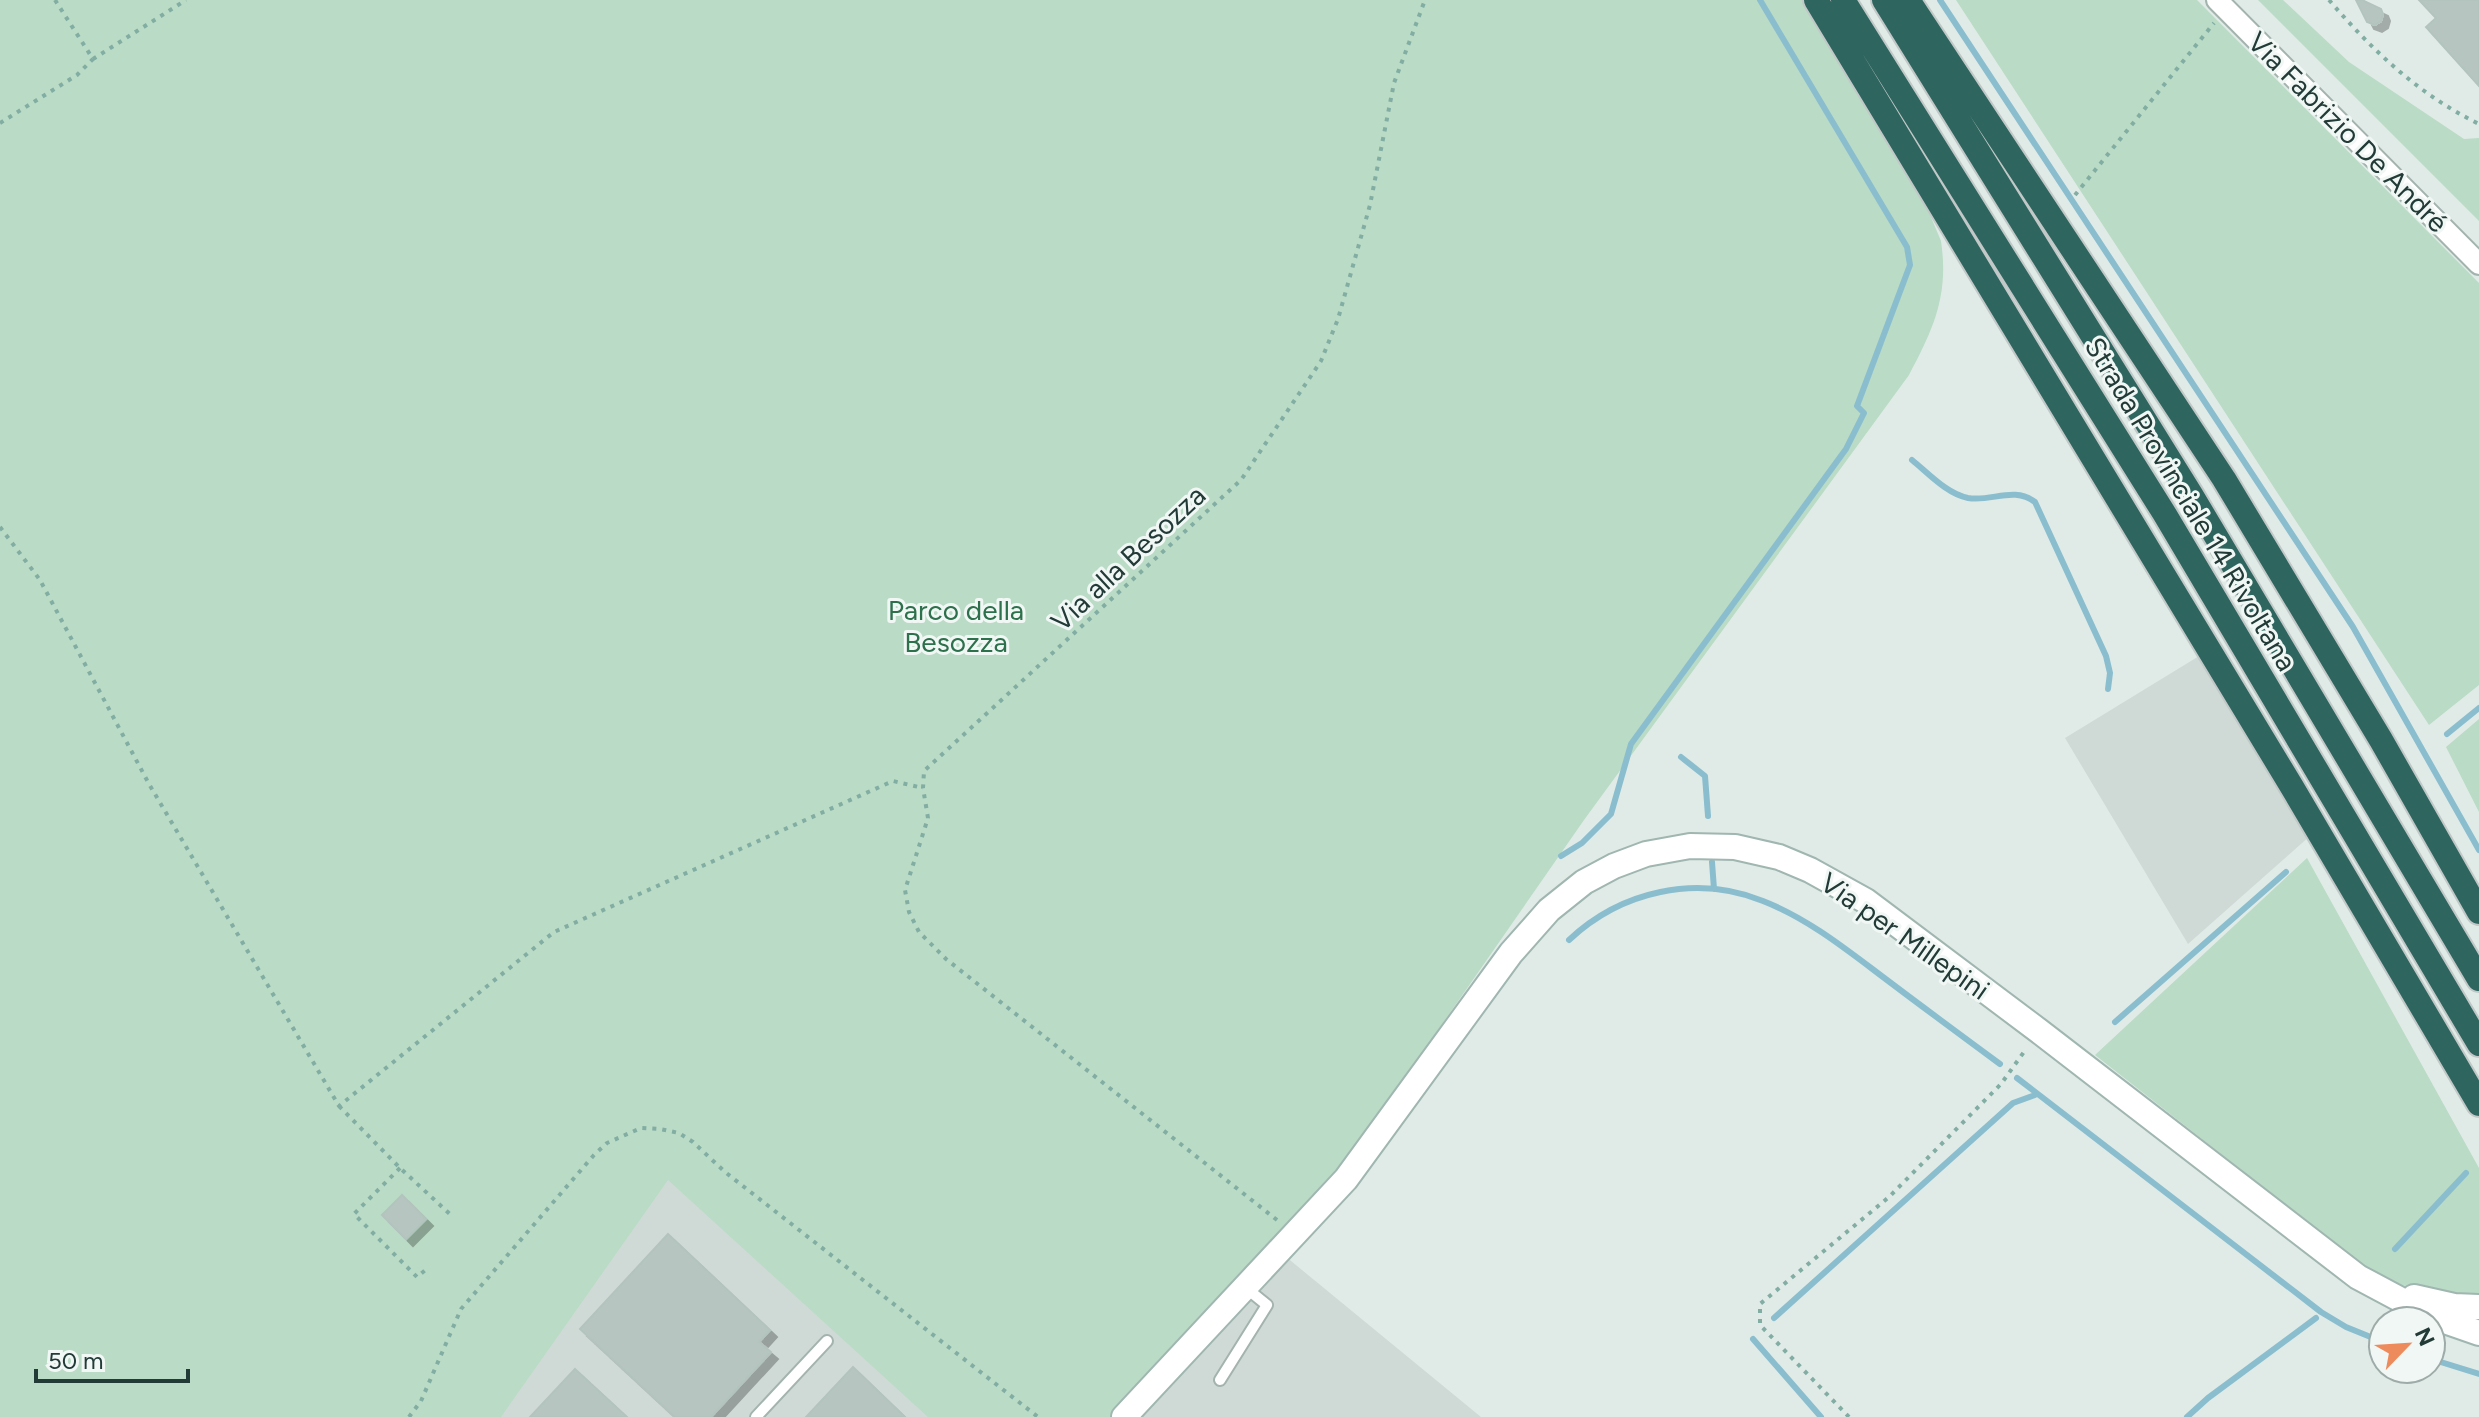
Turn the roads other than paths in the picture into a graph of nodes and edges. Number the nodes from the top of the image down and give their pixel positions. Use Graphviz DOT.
graph roads {
  1 [pos="1816,0"];
  2 [pos="1843,0"];
  3 [pos="1884,0"];
  4 [pos="1908,0"];
  5 [pos="2221,5"];
  6 [pos="2479,264"];
  7 [pos="2479,912"];
  8 [pos="2479,979"];
  9 [pos="2479,1044"];
  10 [pos="2479,1104"];
  11 [pos="1246,1288"];
  12 [pos="2381,1290"];
  13 [pos="2479,1307"];
  14 [pos="2479,1333"];
  15 [pos="827,1341"];
  16 [pos="1220,1380"];
  17 [pos="756,1417"];
  18 [pos="1124,1417"];
  1 -- 10 [label="highway"];
  2 -- 9 [label="highway, Strada Provinciale 14 Rivoltana"];
  3 -- 8 [label="highway, Strada Provinciale 14 Rivoltana"];
  4 -- 7 [label="highway"];
  5 -- 6 [label="street, Via Fabrizio De André"];
  11 -- 12 [label="street, Via per Millepini"];
  11 -- 16 [label="lane"];
  11 -- 18 [label="street, Via per Millepini"];
  12 -- 13 [label="street, Via per Millepini"];
  12 -- 14 [label="street, Via per Millepini"];
  15 -- 17 [label="lane"];
}
